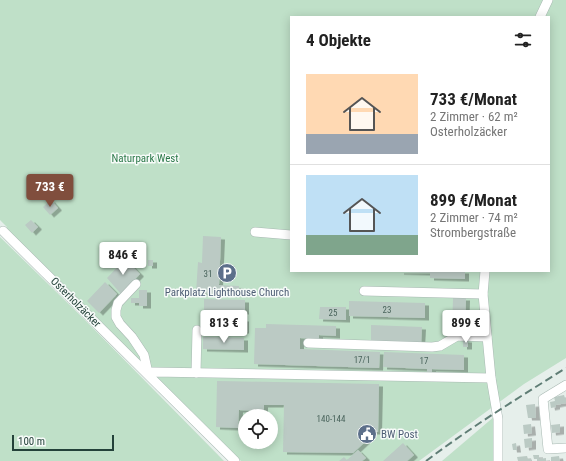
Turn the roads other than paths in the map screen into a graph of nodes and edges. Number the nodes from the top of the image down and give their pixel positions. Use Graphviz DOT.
graph roads {
  1 [pos="548,0"];
  2 [pos="540,16"];
  3 [pos="3,231"];
  4 [pos="255,232"];
  5 [pos="290,235"];
  6 [pos="485,272"];
  7 [pos="136,284"];
  8 [pos="364,291"];
  9 [pos="483,294"];
  10 [pos="197,330"];
  11 [pos="487,337"];
  12 [pos="308,343"];
  13 [pos="196,373"];
  14 [pos="148,374"];
  15 [pos="491,378"];
  16 [pos="566,384"];
  17 [pos="566,448"];
  18 [pos="235,461"];
  19 [pos="498,461"];
  1 -- 2 [label="street"];
  3 -- 14 [label="street, Osterholzäcker"];
  4 -- 5 [label="street"];
  6 -- 9 [label="street"];
  7 -- 14 [label="street, Osterholzäcker"];
  8 -- 9 [label="street"];
  9 -- 11 [label="street"];
  10 -- 13 [label="street"];
  11 -- 12 [label="street"];
  11 -- 15 [label="street"];
  13 -- 14 [label="street"];
  13 -- 15 [label="street"];
  14 -- 18 [label="street, Osterholzäcker"];
  15 -- 19 [label="street"];
  16 -- 17 [label="street"];
}
